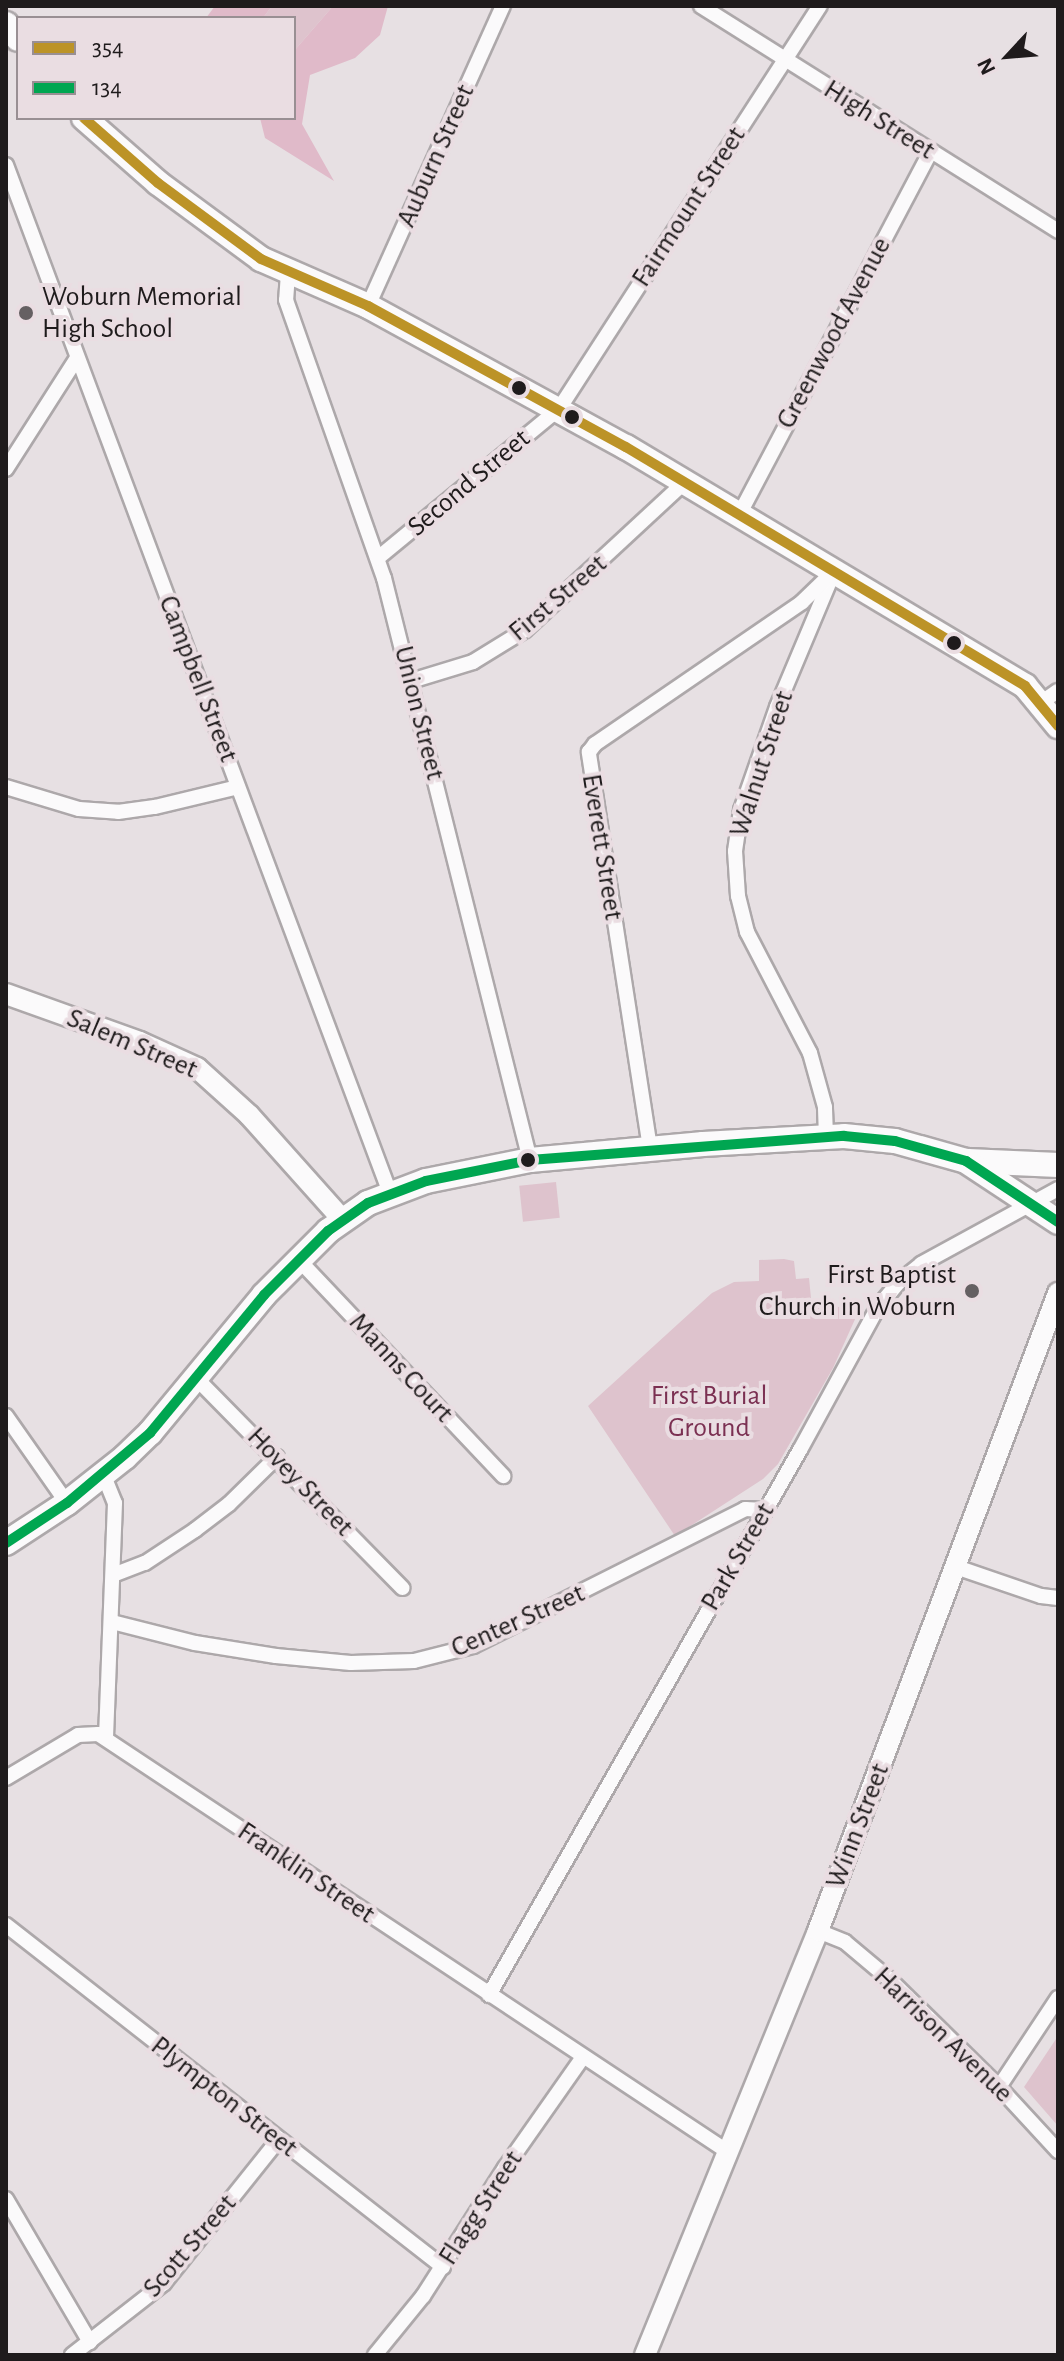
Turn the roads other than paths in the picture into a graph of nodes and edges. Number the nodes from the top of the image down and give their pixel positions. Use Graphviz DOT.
graph roads {
  1 [pos="503,6"];
  2 [pos="701,6"];
  3 [pos="820,6"];
  4 [pos="783,60"];
  5 [pos="86,120"];
  6 [pos="930,152"];
  7 [pos="6,165"];
  8 [pos="1058,231"];
  9 [pos="288,273"];
  10 [pos="368,306"];
  11 [pos="77,358"];
  12 [pos="559,409"];
  13 [pos="6,469"];
  14 [pos="685,482"];
  15 [pos="739,515"];
  16 [pos="378,558"];
  17 [pos="833,572"];
  18 [pos="411,681"];
  19 [pos="1050,696"];
  20 [pos="1058,726"];
  21 [pos="6,787"];
  22 [pos="238,787"];
  23 [pos="6,994"];
  24 [pos="826,1137"];
  25 [pos="650,1148"];
  26 [pos="530,1160"];
  27 [pos="966,1161"];
  28 [pos="1058,1165"];
  29 [pos="1058,1189"];
  30 [pos="390,1193"];
  31 [pos="1032,1204"];
  32 [pos="343,1220"];
  33 [pos="1058,1222"];
  34 [pos="298,1259"];
  35 [pos="1058,1293"];
  36 [pos="195,1377"];
  37 [pos="6,1416"];
  38 [pos="277,1457"];
  39 [pos="104,1476"];
  40 [pos="503,1476"];
  41 [pos="67,1503"];
  42 [pos="765,1510"];
  43 [pos="6,1543"];
  44 [pos="956,1567"];
  45 [pos="113,1575"];
  46 [pos="402,1588"];
  47 [pos="1058,1598"];
  48 [pos="112,1622"];
  49 [pos="106,1739"];
  50 [pos="6,1778"];
  51 [pos="6,1925"];
  52 [pos="818,1931"];
  53 [pos="489,1995"];
  54 [pos="1058,1998"];
  55 [pos="583,2057"];
  56 [pos="999,2087"];
  57 [pos="278,2140"];
  58 [pos="1058,2151"];
  59 [pos="728,2152"];
  60 [pos="6,2199"];
  61 [pos="443,2267"];
  62 [pos="90,2342"];
  63 [pos="72,2355"];
  64 [pos="375,2355"];
  65 [pos="645,2355"];
  1 -- 10 [label="street, Auburn Street"];
  2 -- 4 [label="street, High Street"];
  3 -- 4 [label="street, Fairmount Street"];
  4 -- 6 [label="street, High Street"];
  4 -- 12 [label="street, Fairmount Street"];
  5 -- 9 [label="main road"];
  6 -- 8 [label="street, High Street"];
  6 -- 15 [label="street, Greenwood Avenue"];
  7 -- 11 [label="street, Campbell Street"];
  9 -- 10 [label="main road"];
  9 -- 16 [label="street, Union Street"];
  10 -- 12 [label="main road"];
  11 -- 13 [label="street"];
  11 -- 22 [label="street, Campbell Street"];
  12 -- 14 [label="main road"];
  12 -- 16 [label="street, Second Street"];
  14 -- 15 [label="main road"];
  14 -- 18 [label="street, First Street"];
  15 -- 17 [label="main road"];
  16 -- 18 [label="street, Union Street"];
  17 -- 19 [label="main road"];
  17 -- 24 [label="street, Walnut Street"];
  17 -- 25 [label="street, Everett Street"];
  18 -- 26 [label="street, Union Street"];
  19 -- 20 [label="main road"];
  21 -- 22 [label="street"];
  22 -- 30 [label="street, Campbell Street"];
  23 -- 32 [label="main road, Salem Street"];
  24 -- 25 [label="main road"];
  24 -- 27 [label="main road"];
  25 -- 26 [label="main road"];
  26 -- 30 [label="main road"];
  27 -- 28 [label="main road"];
  27 -- 31 [label="main road"];
  29 -- 31 [label="street, Park Street"];
  30 -- 32 [label="main road"];
  31 -- 33 [label="main road"];
  31 -- 42 [label="street, Park Street"];
  32 -- 34 [label="main road"];
  34 -- 36 [label="main road"];
  34 -- 40 [label="street, Manns Court"];
  35 -- 44 [label="main road, Winn Street"];
  36 -- 38 [label="street, Hovey Street"];
  36 -- 39 [label="main road"];
  37 -- 41 [label="street"];
  38 -- 45 [label="street"];
  38 -- 46 [label="street, Hovey Street"];
  39 -- 41 [label="main road"];
  39 -- 45 [label="street"];
  41 -- 43 [label="main road"];
  42 -- 48 [label="street, Center Street"];
  42 -- 53 [label="street, Park Street"];
  44 -- 47 [label="street"];
  44 -- 52 [label="main road, Winn Street"];
  45 -- 48 [label="street"];
  48 -- 49 [label="street"];
  49 -- 50 [label="street"];
  49 -- 53 [label="street, Franklin Street"];
  51 -- 57 [label="street, Plympton Street"];
  52 -- 56 [label="street, Harrison Avenue"];
  52 -- 59 [label="main road, Winn Street"];
  53 -- 55 [label="street, Franklin Street"];
  54 -- 56 [label="street"];
  55 -- 59 [label="street, Franklin Street"];
  55 -- 61 [label="street, Flagg Street"];
  56 -- 58 [label="street, Harrison Avenue"];
  57 -- 61 [label="street, Plympton Street"];
  57 -- 62 [label="street, Scott Street"];
  59 -- 65 [label="main road, Winn Street"];
  60 -- 62 [label="street"];
  61 -- 64 [label="street, Flagg Street"];
  62 -- 63 [label="street, Scott Street"];
}
